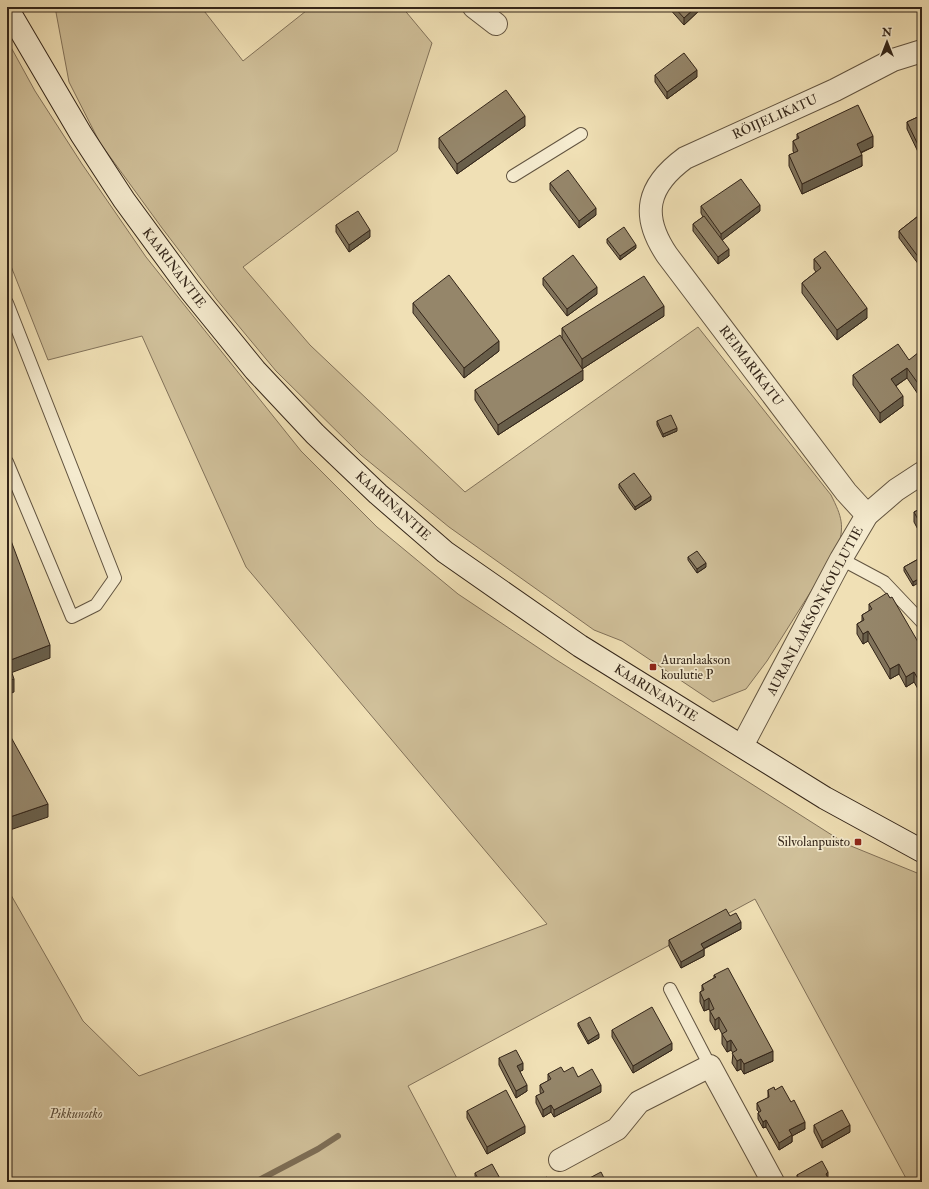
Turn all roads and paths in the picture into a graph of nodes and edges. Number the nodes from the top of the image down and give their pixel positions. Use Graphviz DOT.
graph roads {
  1 [pos="474,7"];
  2 [pos="7,8"];
  3 [pos="496,24"];
  4 [pos="922,51"];
  5 [pos="581,134"];
  6 [pos="513,176"];
  7 [pos="651,208"];
  8 [pos="7,303"];
  9 [pos="7,462"];
  10 [pos="922,473"];
  11 [pos="867,515"];
  12 [pos="841,559"];
  13 [pos="922,622"];
  14 [pos="742,746"];
  15 [pos="922,851"];
  16 [pos="670,989"];
  17 [pos="710,1066"];
  18 [pos="560,1160"];
  19 [pos="773,1182"];
  1 -- 3 [label="street"];
  2 -- 14 [label="street, KAARINANTIE"];
  4 -- 7 [label="street, RÖIJELIKATU"];
  5 -- 6 [label="lane"];
  7 -- 11 [label="street, REIMARIKATU"];
  8 -- 9 [label="lane"];
  10 -- 11 [label="street, AURANLAAKSON KOULUTIE"];
  11 -- 12 [label="street, AURANLAAKSON KOULUTIE"];
  12 -- 13 [label="lane"];
  12 -- 14 [label="street, AURANLAAKSON KOULUTIE"];
  14 -- 15 [label="street, KAARINANTIE"];
  16 -- 17 [label="lane"];
  17 -- 18 [label="street"];
  17 -- 19 [label="street"];
}
